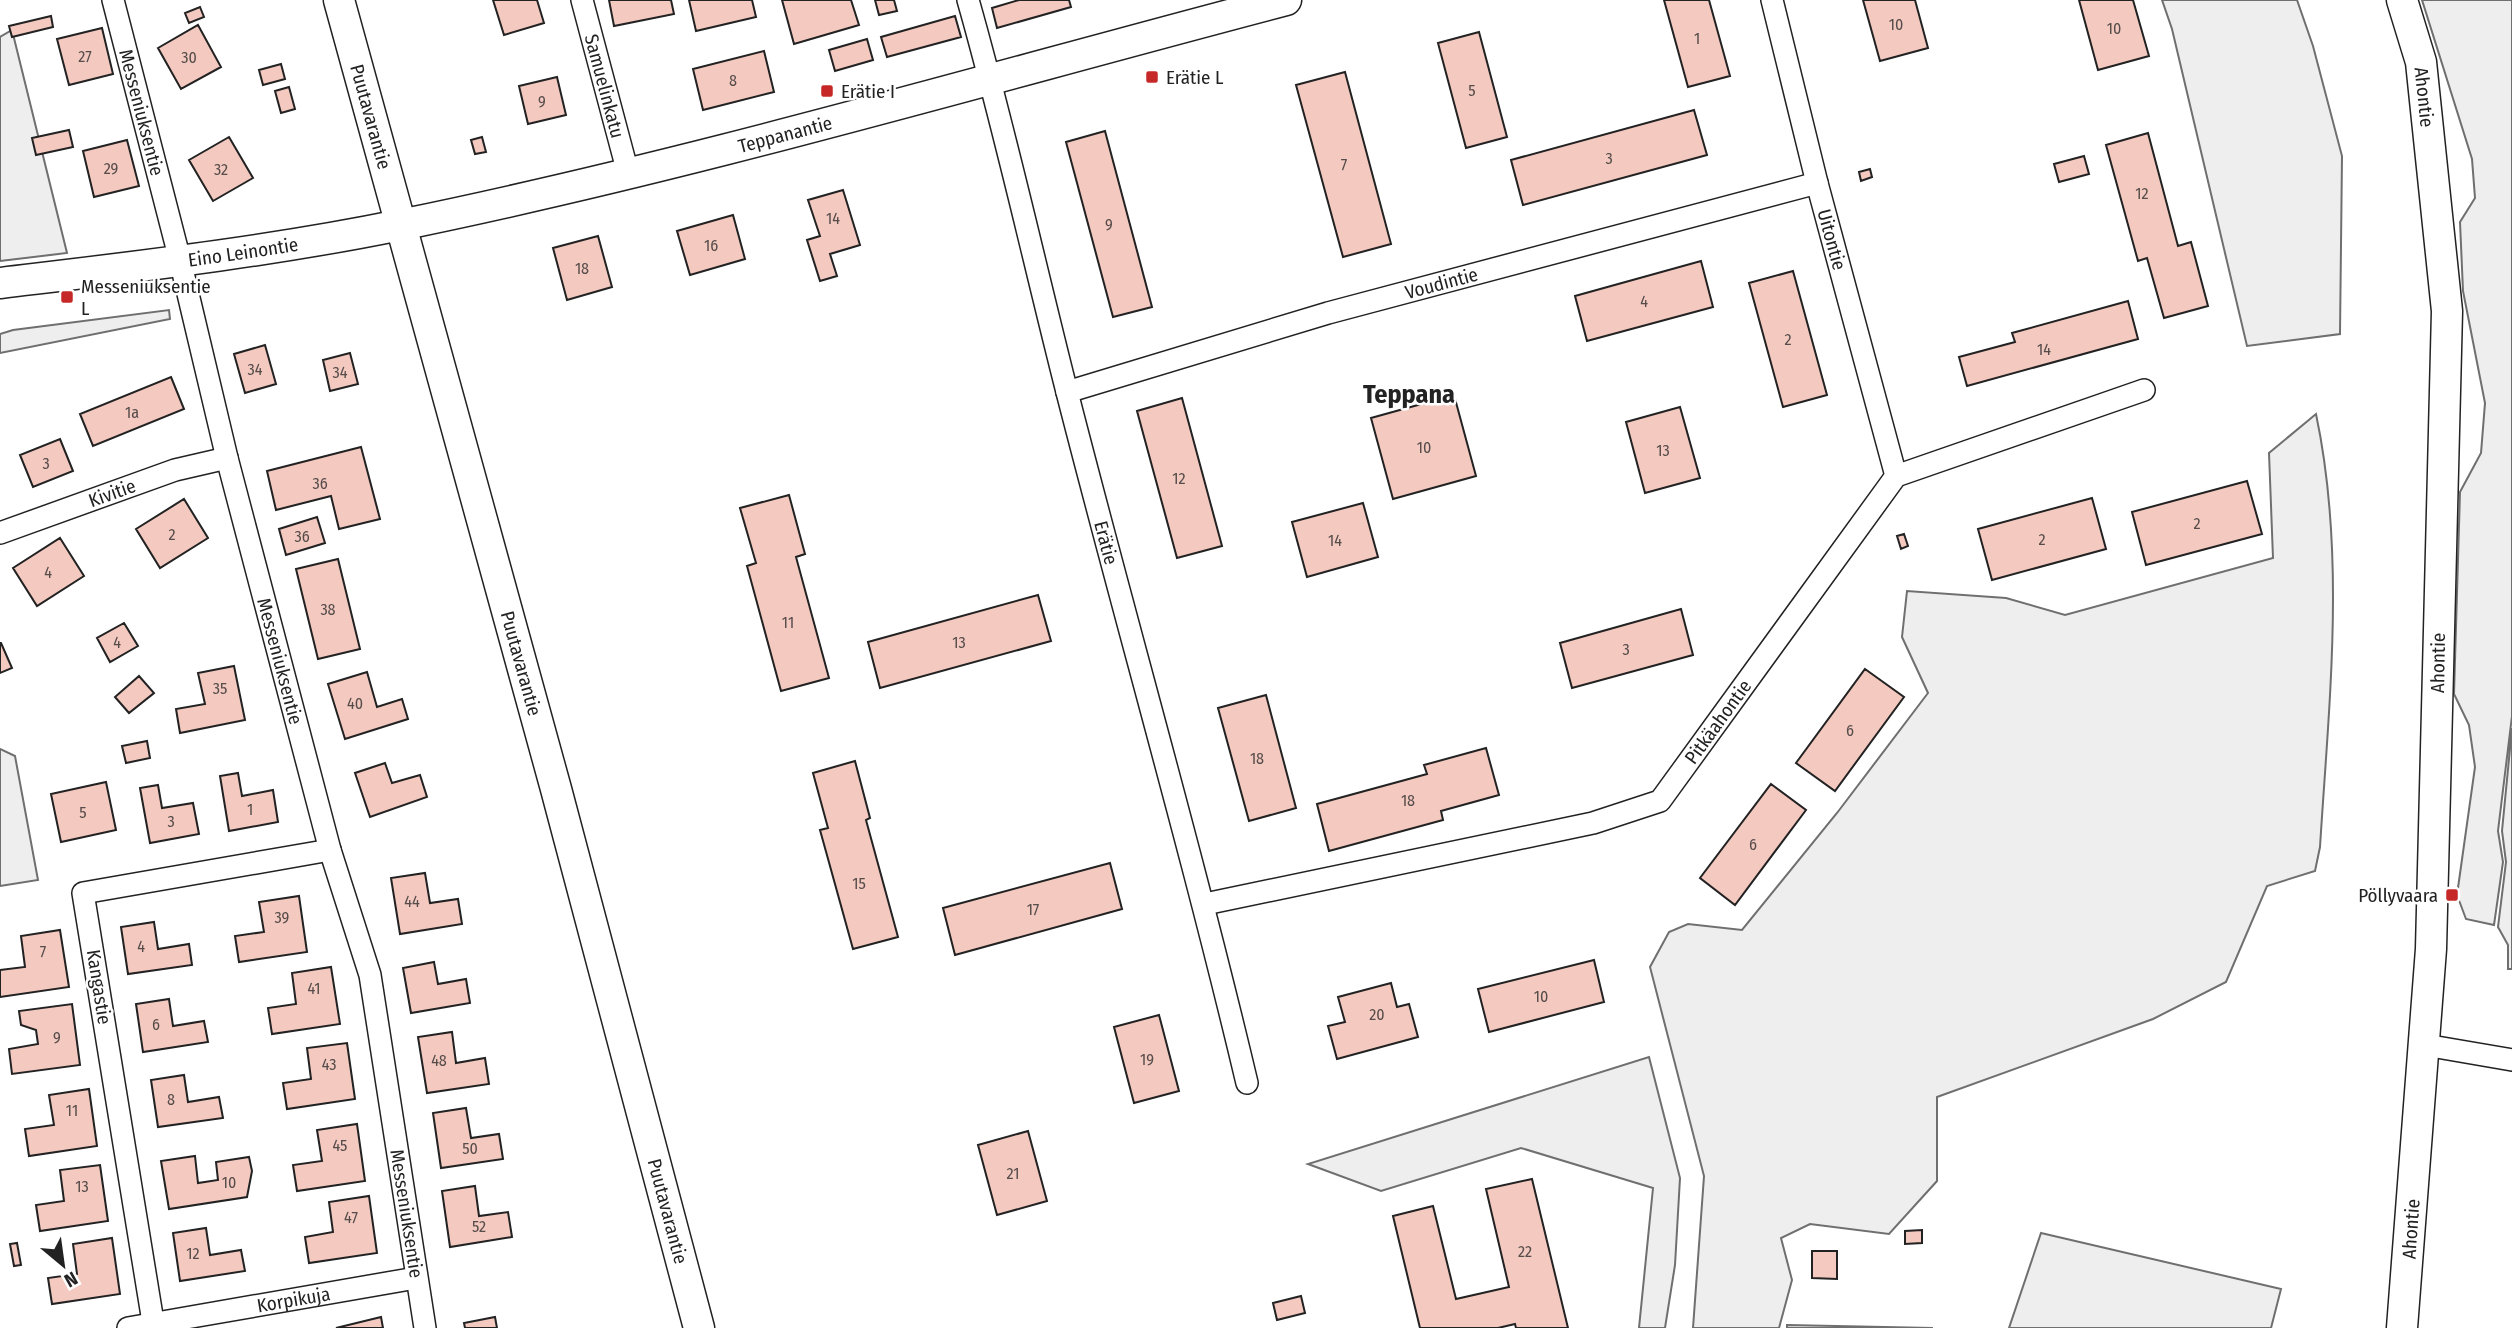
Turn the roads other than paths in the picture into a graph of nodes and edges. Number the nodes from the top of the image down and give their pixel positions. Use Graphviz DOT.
graph roads {
  1 [pos="113,0"];
  2 [pos="340,0"];
  3 [pos="582,0"];
  4 [pos="968,0"];
  5 [pos="1286,0"];
  6 [pos="1772,0"];
  7 [pos="2402,0"];
  8 [pos="990,78"];
  9 [pos="628,173"];
  10 [pos="1817,183"];
  11 [pos="401,225"];
  12 [pos="180,260"];
  13 [pos="0,284"];
  14 [pos="2144,390"];
  15 [pos="1067,392"];
  16 [pos="227,458"];
  17 [pos="1896,476"];
  18 [pos="0,533"];
  19 [pos="330,850"];
  20 [pos="1205,904"];
  21 [pos="2425,1045"];
  22 [pos="2512,1060"];
  23 [pos="1247,1083"];
  24 [pos="416,1278"];
  25 [pos="153,1326"];
  26 [pos="128,1328"];
  27 [pos="425,1328"];
  28 [pos="699,1328"];
  29 [pos="2402,1328"];
  1 -- 12 [label="street, Messeniuksentie"];
  2 -- 11 [label="street, Puutavarantie"];
  3 -- 9 [label="street, Samuelinkatu"];
  4 -- 8 [label="street, Erätie"];
  5 -- 8 [label="street, Teppanantie"];
  6 -- 10 [label="street, Uitontie"];
  7 -- 21 [label="street, Ahontie"];
  8 -- 9 [label="street, Teppanantie"];
  8 -- 15 [label="street, Erätie"];
  9 -- 11 [label="street, Teppanantie"];
  10 -- 15 [label="street, Voudintie"];
  10 -- 17 [label="street, Uitontie"];
  11 -- 12 [label="street, Eino Leinontie"];
  11 -- 28 [label="street, Puutavarantie"];
  12 -- 13 [label="street, Eino Leinontie"];
  12 -- 16 [label="street, Messeniuksentie"];
  14 -- 17 [label="street"];
  15 -- 20 [label="street, Erätie"];
  16 -- 18 [label="street, Kivitie"];
  16 -- 19 [label="street, Messeniuksentie"];
  17 -- 20 [label="street, Pitkäahontie"];
  19 -- 24 [label="street, Messeniuksentie"];
  19 -- 25 [label="street, Kangastie"];
  20 -- 23 [label="street, Erätie"];
  21 -- 22 [label="street"];
  21 -- 29 [label="street, Ahontie"];
  24 -- 25 [label="street, Korpikuja"];
  24 -- 27 [label="street, Messeniuksentie"];
  25 -- 26 [label="street, Korpikuja"];
}
